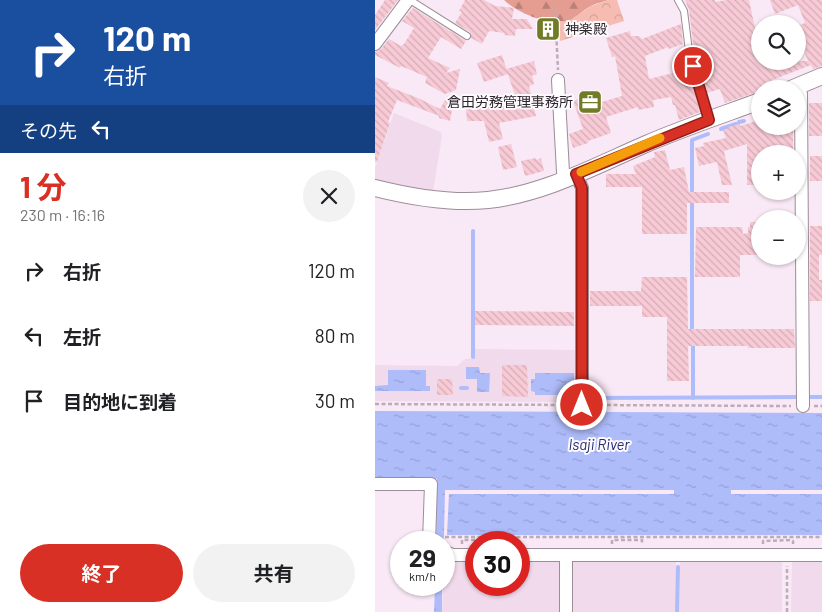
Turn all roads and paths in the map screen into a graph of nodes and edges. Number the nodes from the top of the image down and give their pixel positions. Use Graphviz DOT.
graph roads {
  1 [pos="409,0"];
  2 [pos="678,0"];
  3 [pos="555,9"];
  4 [pos="467,36"];
  5 [pos="375,44"];
  6 [pos="822,76"];
  7 [pos="558,80"];
  8 [pos="806,83"];
  9 [pos="751,104"];
  10 [pos="709,120"];
  11 [pos="801,135"];
  12 [pos="571,176"];
  13 [pos="375,188"];
  14 [pos="375,404"];
  15 [pos="582,405"];
  16 [pos="803,406"];
  17 [pos="822,406"];
  18 [pos="375,484"];
  19 [pos="429,531"];
  20 [pos="822,537"];
  21 [pos="530,538"];
  22 [pos="627,539"];
  23 [pos="778,539"];
  24 [pos="614,540"];
  25 [pos="640,540"];
  26 [pos="765,540"];
  27 [pos="791,540"];
  28 [pos="530,555"];
  29 [pos="566,555"];
  30 [pos="787,555"];
  31 [pos="822,555"];
  32 [pos="566,612"];
  33 [pos="787,612"];
  1 -- 4 [label="lane"];
  1 -- 5 [label="street"];
  2 -- 10 [label="lane"];
  3 -- 7 [label="path"];
  6 -- 8 [label="street"];
  7 -- 12 [label="street"];
  9 -- 10 [label="street"];
  10 -- 12 [label="street"];
  11 -- 16 [label="street"];
  12 -- 13 [label="street"];
  12 -- 15 [label="street"];
  14 -- 15 [label="path"];
  15 -- 16 [label="path"];
  16 -- 17 [label="path"];
  18 -- 19 [label="street"];
  20 -- 23 [label="path"];
  21 -- 22 [label="path"];
  22 -- 23 [label="path"];
  22 -- 24 [label="path"];
  22 -- 25 [label="path"];
  23 -- 26 [label="path"];
  23 -- 27 [label="path"];
  28 -- 29 [label="street"];
  29 -- 30 [label="street"];
  29 -- 32 [label="street"];
  30 -- 31 [label="street"];
  30 -- 33 [label="path"];
}
